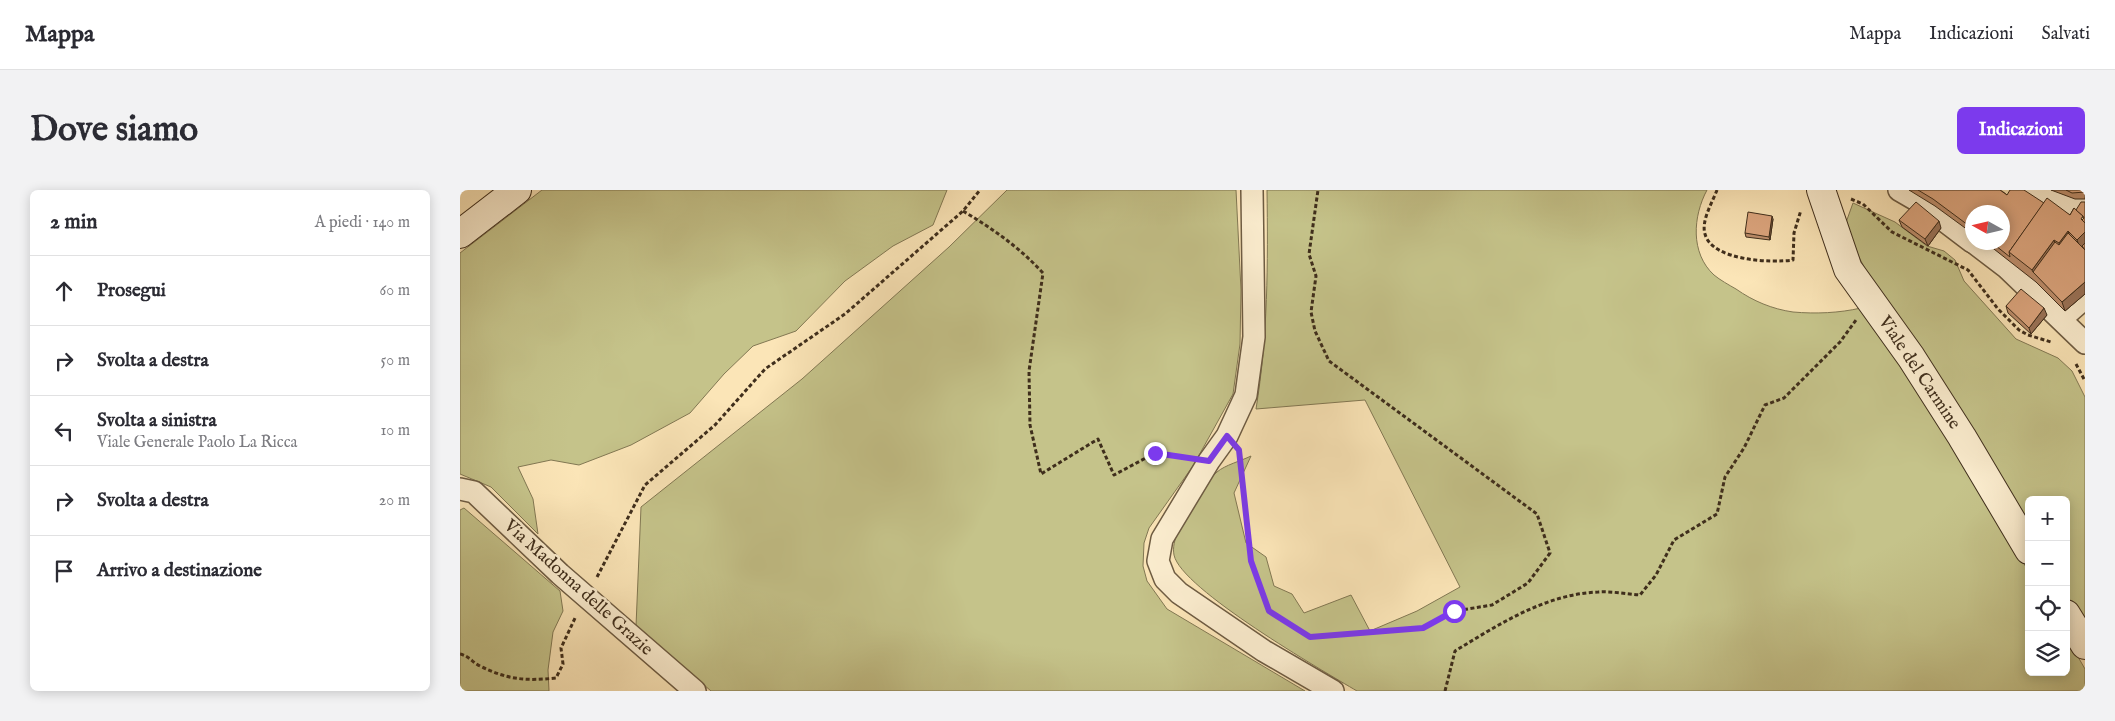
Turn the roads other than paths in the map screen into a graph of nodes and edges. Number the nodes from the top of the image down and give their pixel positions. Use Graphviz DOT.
graph roads {
  1 [pos="517,190"];
  2 [pos="1252,190"];
  3 [pos="2035,190"];
  4 [pos="1902,192"];
  5 [pos="1823,198"];
  6 [pos="2085,206"];
  7 [pos="460,234"];
  8 [pos="1965,236"];
  9 [pos="1983,250"];
  10 [pos="2085,298"];
  11 [pos="2061,319"];
  12 [pos="2085,342"];
  13 [pos="460,489"];
  14 [pos="2025,543"];
  15 [pos="2070,621"];
  16 [pos="2085,645"];
  17 [pos="695,691"];
  18 [pos="1333,691"];
  1 -- 7 [label="street"];
  2 -- 18 [label="street"];
  3 -- 6 [label="street"];
  4 -- 8 [label="street"];
  5 -- 14 [label="street, Viale del Carmine"];
  9 -- 11 [label="street"];
  10 -- 11 [label="street"];
  11 -- 12 [label="street"];
  13 -- 17 [label="street, Via Madonna delle Grazie"];
  15 -- 16 [label="street"];
}
